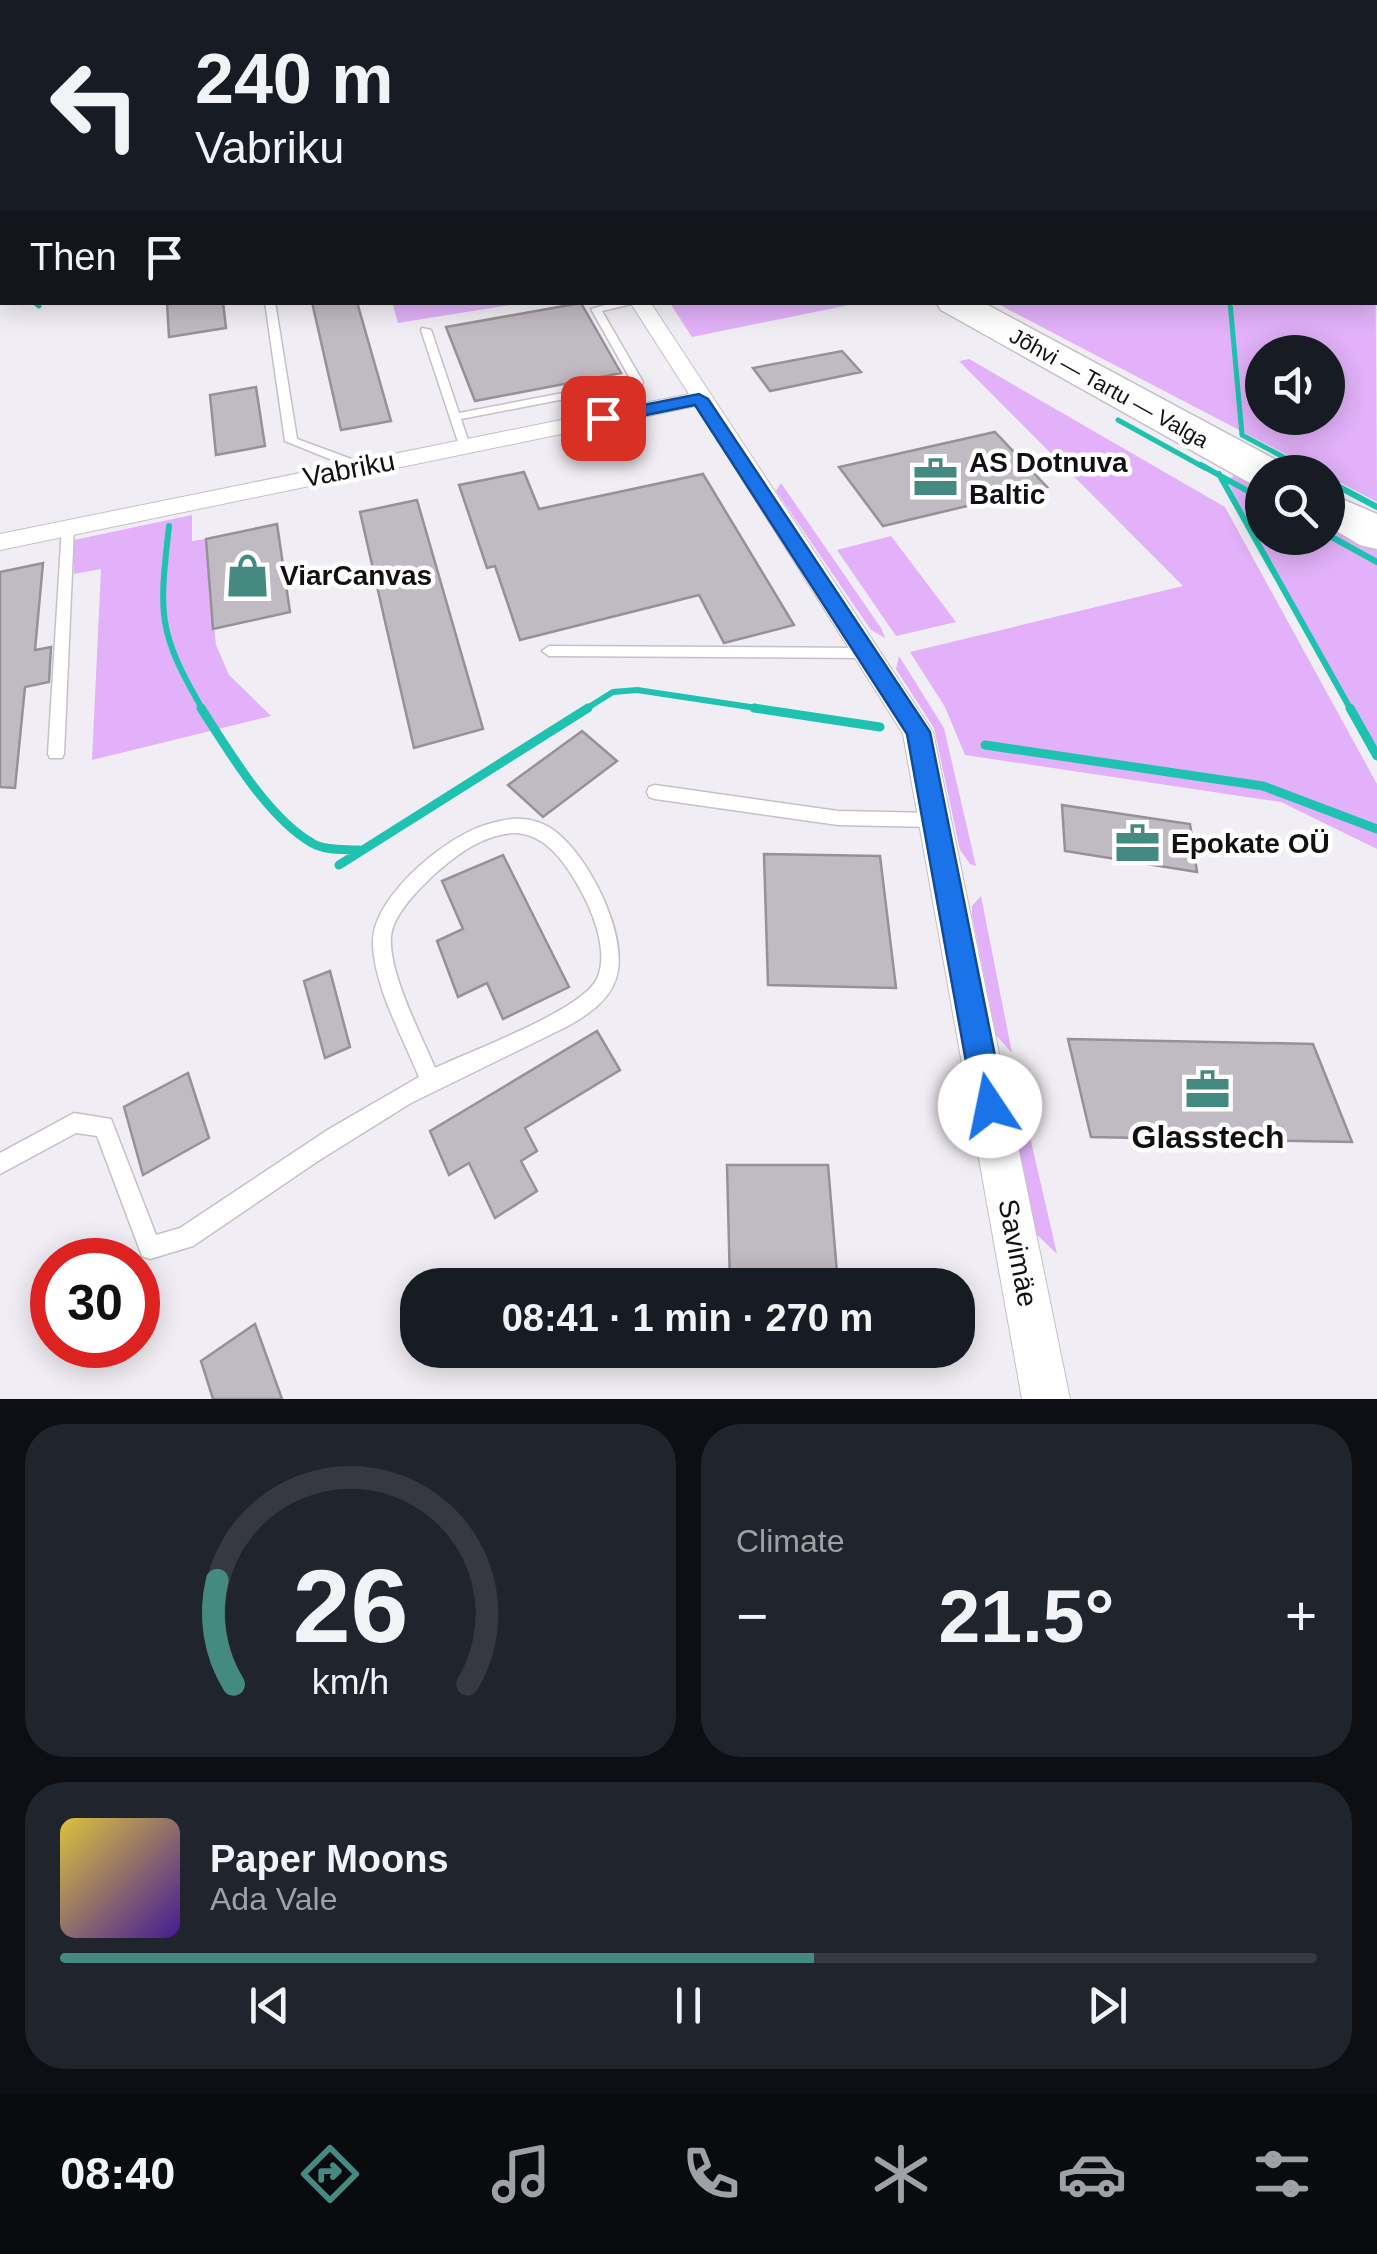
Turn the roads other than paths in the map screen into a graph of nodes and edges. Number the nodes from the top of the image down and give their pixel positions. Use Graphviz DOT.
graph roads {
  1 [pos="270,305"];
  2 [pos="619,305"];
  3 [pos="639,305"];
  4 [pos="959,305"];
  5 [pos="426,330"];
  6 [pos="699,399"];
  7 [pos="454,417"];
  8 [pos="464,446"];
  9 [pos="1245,462"];
  10 [pos="361,467"];
  11 [pos="1345,516"];
  12 [pos="68,528"];
  13 [pos="1377,534"];
  14 [pos="0,542"];
  15 [pos="549,651"];
  16 [pos="866,653"];
  17 [pos="56,754"];
  18 [pos="655,792"];
  19 [pos="935,820"];
  20 [pos="431,1082"];
  21 [pos="0,1164"];
  22 [pos="1046,1399"];
  1 -- 10 [label="lane"];
  2 -- 7 [label="lane"];
  3 -- 6 [label="street, Savimäe"];
  4 -- 9 [label="highway, Jõhvi — Tartu — Valga"];
  5 -- 7 [label="lane"];
  6 -- 8 [label="street, Vabriku"];
  6 -- 16 [label="street, Savimäe"];
  7 -- 8 [label="lane"];
  8 -- 10 [label="street, Vabriku"];
  10 -- 12 [label="street, Vabriku"];
  11 -- 13 [label="highway"];
  12 -- 14 [label="street, Vabriku"];
  12 -- 17 [label="lane"];
  15 -- 16 [label="lane"];
  16 -- 19 [label="street, Savimäe"];
  18 -- 19 [label="lane"];
  19 -- 22 [label="street, Savimäe"];
  20 -- 20 [label="lane"];
  20 -- 21 [label="lane"];
}
